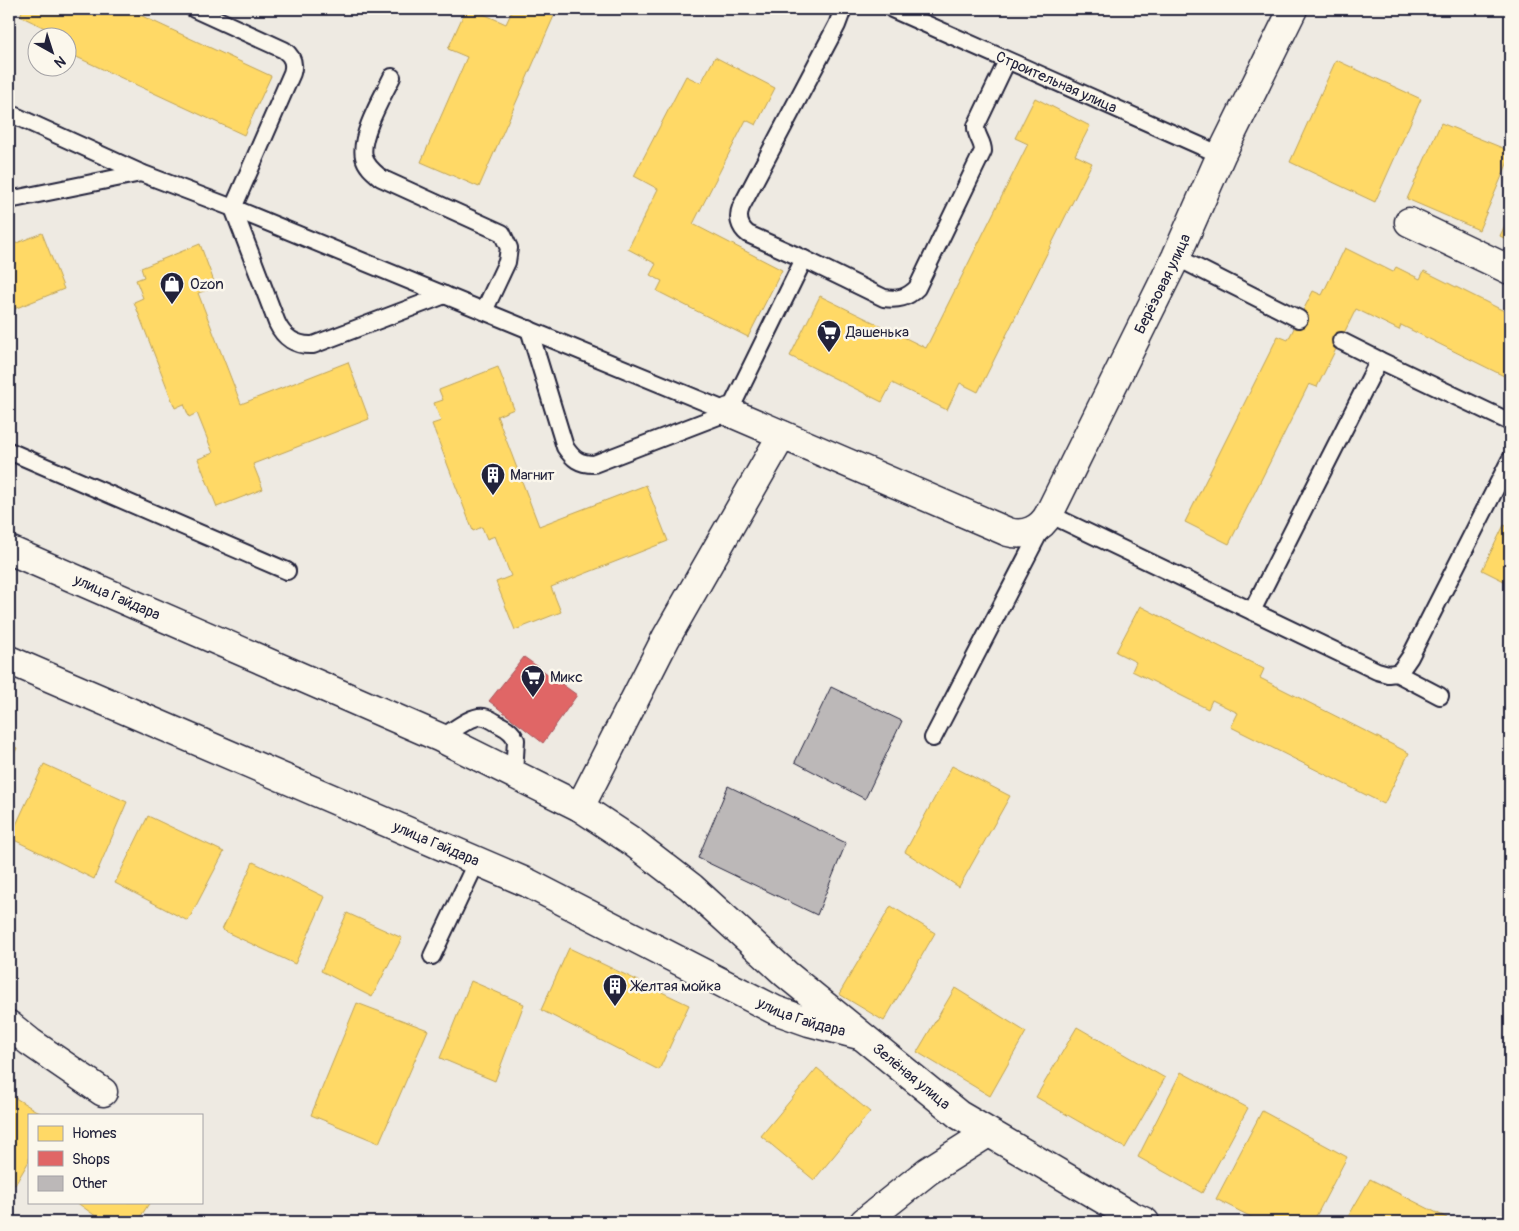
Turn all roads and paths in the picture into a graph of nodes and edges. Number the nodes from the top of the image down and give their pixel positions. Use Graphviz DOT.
graph roads {
  1 [pos="194,9"];
  2 [pos="843,9"];
  3 [pos="892,9"];
  4 [pos="1293,9"];
  5 [pos="1007,61"];
  6 [pos="392,76"];
  7 [pos="9,113"];
  8 [pos="1221,155"];
  9 [pos="142,173"];
  10 [pos="9,200"];
  11 [pos="233,208"];
  12 [pos="1409,222"];
  13 [pos="1176,257"];
  14 [pos="804,259"];
  15 [pos="1510,270"];
  16 [pos="444,295"];
  17 [pos="484,311"];
  18 [pos="1299,319"];
  19 [pos="529,329"];
  20 [pos="1340,340"];
  21 [pos="1379,360"];
  22 [pos="729,412"];
  23 [pos="1510,422"];
  24 [pos="782,435"];
  25 [pos="9,451"];
  26 [pos="1510,460"];
  27 [pos="1049,514"];
  28 [pos="1008,532"];
  29 [pos="1034,543"];
  30 [pos="9,550"];
  31 [pos="288,571"];
  32 [pos="1252,611"];
  33 [pos="9,660"];
  34 [pos="1396,674"];
  35 [pos="1440,696"];
  36 [pos="441,738"];
  37 [pos="933,738"];
  38 [pos="514,774"];
  39 [pos="580,808"];
  40 [pos="477,861"];
  41 [pos="432,956"];
  42 [pos="9,1025"];
  43 [pos="859,1035"];
  44 [pos="103,1092"];
  45 [pos="988,1133"];
  46 [pos="864,1222"];
  47 [pos="1145,1222"];
  1 -- 11 [label="lane"];
  2 -- 14 [label="lane"];
  3 -- 5 [label="lane, Строительная улица"];
  4 -- 8 [label="street, Берёзовая улица"];
  5 -- 8 [label="lane, Строительная улица"];
  5 -- 14 [label="lane"];
  6 -- 17 [label="lane"];
  7 -- 9 [label="lane"];
  8 -- 13 [label="street, Берёзовая улица"];
  9 -- 10 [label="lane"];
  9 -- 11 [label="lane"];
  11 -- 16 [label="lane"];
  11 -- 16 [label="lane"];
  12 -- 15 [label="street"];
  13 -- 18 [label="lane"];
  13 -- 27 [label="street, Берёзовая улица"];
  14 -- 22 [label="lane"];
  16 -- 17 [label="lane"];
  17 -- 19 [label="lane"];
  19 -- 22 [label="lane"];
  19 -- 22 [label="lane"];
  20 -- 21 [label="lane"];
  21 -- 23 [label="lane"];
  21 -- 32 [label="lane"];
  22 -- 24 [label="street"];
  24 -- 28 [label="street"];
  24 -- 39 [label="street"];
  25 -- 31 [label="lane"];
  26 -- 34 [label="lane"];
  27 -- 28 [label="street, Берёзовая улица"];
  27 -- 29 [label="lane"];
  27 -- 32 [label="lane"];
  28 -- 29 [label="lane"];
  29 -- 37 [label="lane"];
  30 -- 36 [label="street, улица Гайдара"];
  32 -- 34 [label="lane"];
  33 -- 40 [label="street, улица Гайдара"];
  34 -- 35 [label="lane"];
  36 -- 38 [label="street, улица Гайдара"];
  36 -- 38 [label="lane"];
  38 -- 39 [label="street, улица Гайдара"];
  39 -- 43 [label="street, Зелёная улица"];
  40 -- 41 [label="lane"];
  40 -- 43 [label="street, улица Гайдара"];
  42 -- 44 [label="street"];
  43 -- 45 [label="street, Зелёная улица"];
  45 -- 46 [label="street"];
  45 -- 47 [label="street, Зелёная улица"];
}
